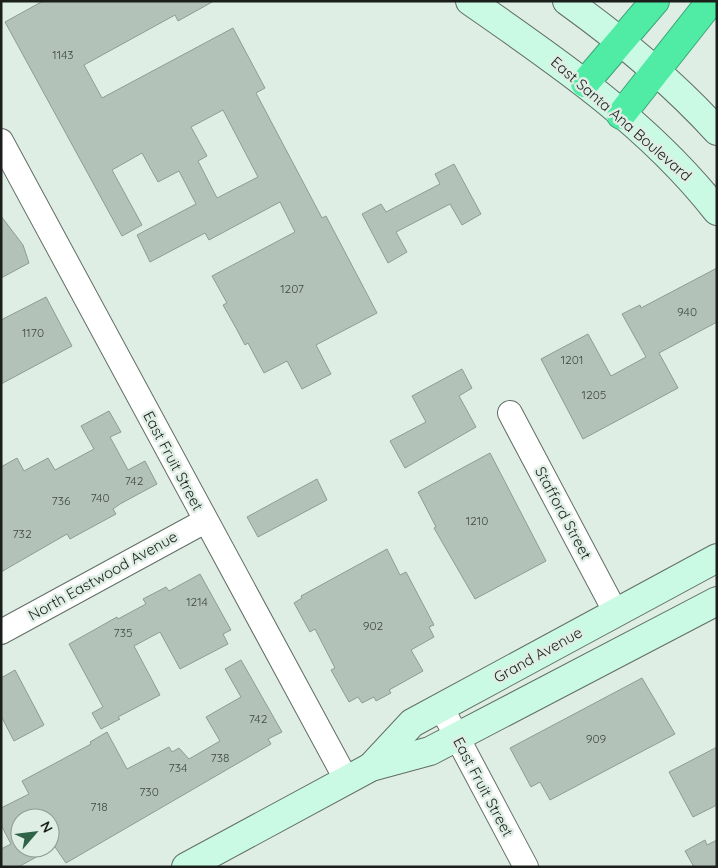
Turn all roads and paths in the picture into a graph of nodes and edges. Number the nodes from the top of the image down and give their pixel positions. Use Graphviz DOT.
graph roads {
  1 [pos="470,1"];
  2 [pos="567,1"];
  3 [pos="655,1"];
  4 [pos="711,1"];
  5 [pos="621,40"];
  6 [pos="656,71"];
  7 [pos="585,83"];
  8 [pos="621,116"];
  9 [pos="717,131"];
  10 [pos="1,141"];
  11 [pos="717,211"];
  12 [pos="510,413"];
  13 [pos="205,521"];
  14 [pos="717,558"];
  15 [pos="717,601"];
  16 [pos="616,613"];
  17 [pos="1,632"];
  18 [pos="441,707"];
  19 [pos="457,737"];
  20 [pos="371,767"];
  21 [pos="346,780"];
  22 [pos="186,867"];
  23 [pos="526,867"];
  1 -- 7 [label="main road, East Santa Ana Boulevard"];
  2 -- 5 [label="main road"];
  3 -- 5 [label="highway"];
  4 -- 6 [label="highway"];
  5 -- 6 [label="main road"];
  5 -- 7 [label="highway"];
  6 -- 8 [label="highway"];
  6 -- 9 [label="main road"];
  7 -- 8 [label="main road, East Santa Ana Boulevard"];
  8 -- 11 [label="main road, East Santa Ana Boulevard"];
  10 -- 13 [label="street, East Fruit Street"];
  12 -- 16 [label="street, Stafford Street"];
  13 -- 17 [label="street, North Eastwood Avenue"];
  13 -- 21 [label="street, East Fruit Street"];
  14 -- 16 [label="main road, Grand Avenue"];
  15 -- 19 [label="main road, Grand Avenue"];
  16 -- 18 [label="main road, Grand Avenue"];
  18 -- 19 [label="street, East Fruit Street"];
  18 -- 20 [label="main road, Grand Avenue"];
  19 -- 20 [label="main road, Grand Avenue"];
  19 -- 23 [label="street, East Fruit Street"];
  20 -- 21 [label="main road, Grand Avenue"];
  21 -- 22 [label="main road, Grand Avenue"];
}
